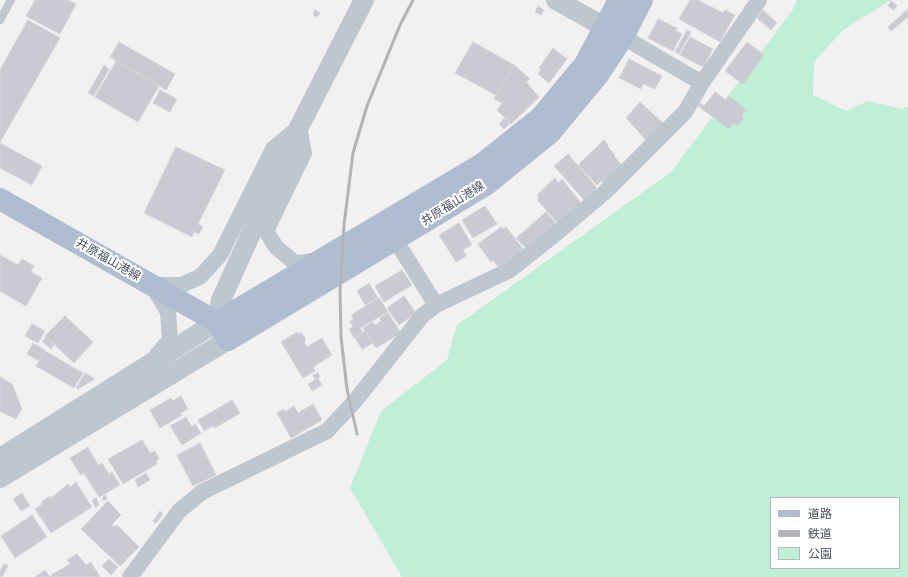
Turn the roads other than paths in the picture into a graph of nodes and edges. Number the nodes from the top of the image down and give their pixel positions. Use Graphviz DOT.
graph roads {
  1 [pos="11,0"];
  2 [pos="364,0"];
  3 [pos="556,0"];
  4 [pos="619,0"];
  5 [pos="642,0"];
  6 [pos="759,0"];
  7 [pos="0,20"];
  8 [pos="614,32"];
  9 [pos="702,83"];
  10 [pos="299,127"];
  11 [pos="0,199"];
  12 [pos="390,232"];
  13 [pos="323,260"];
  14 [pos="152,285"];
  15 [pos="436,305"];
  16 [pos="223,331"];
  17 [pos="148,366"];
  18 [pos="0,458"];
  19 [pos="0,478"];
  20 [pos="130,577"];
  1 -- 7 [label="lane"];
  2 -- 10 [label="street"];
  3 -- 8 [label="street"];
  4 -- 8 [label="main road, 井原福山港線"];
  5 -- 8 [label="main road, 井原福山港線"];
  6 -- 9 [label="street"];
  8 -- 9 [label="street"];
  8 -- 12 [label="main road, 井原福山港線"];
  9 -- 15 [label="street"];
  10 -- 13 [label="street"];
  10 -- 14 [label="street"];
  10 -- 16 [label="street"];
  11 -- 14 [label="main road, 井原福山港線"];
  12 -- 13 [label="main road, 井原福山港線"];
  12 -- 15 [label="street"];
  12 -- 16 [label="main road, 井原福山港線"];
  13 -- 16 [label="main road, 井原福山港線"];
  14 -- 16 [label="main road, 井原福山港線"];
  14 -- 17 [label="street"];
  15 -- 20 [label="street"];
  16 -- 17 [label="street"];
  16 -- 19 [label="street"];
  17 -- 18 [label="street"];
}
